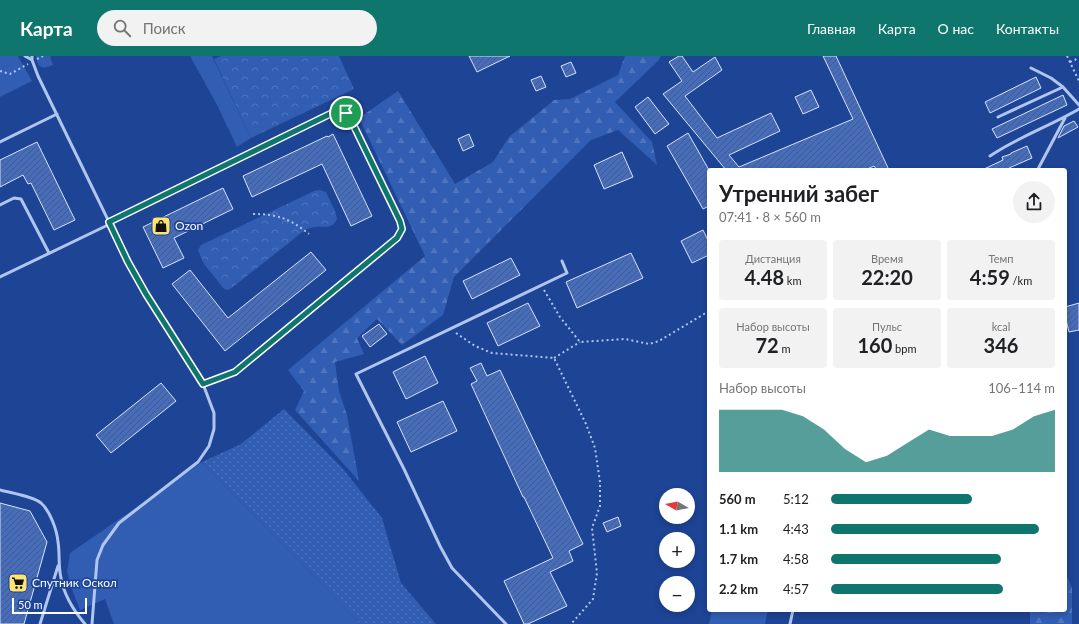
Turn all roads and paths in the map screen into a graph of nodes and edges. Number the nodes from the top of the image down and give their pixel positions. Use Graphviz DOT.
graph roads {
  1 [pos="25,56"];
  2 [pos="43,56"];
  3 [pos="1067,56"];
  4 [pos="1079,58"];
  5 [pos="32,59"];
  6 [pos="1070,62"];
  7 [pos="1031,68"];
  8 [pos="0,71"];
  9 [pos="1079,81"];
  10 [pos="1063,87"];
  11 [pos="1079,105"];
  12 [pos="1079,109"];
  13 [pos="57,114"];
  14 [pos="998,117"];
  15 [pos="1065,118"];
  16 [pos="0,142"];
  17 [pos="990,156"];
  18 [pos="1039,168"];
  19 [pos="0,205"];
  20 [pos="253,214"];
  21 [pos="109,223"];
  22 [pos="309,234"];
  23 [pos="49,253"];
  24 [pos="562,261"];
  25 [pos="0,277"];
  26 [pos="540,285"];
  27 [pos="707,312"];
  28 [pos="449,329"];
  29 [pos="580,342"];
  30 [pos="554,358"];
  31 [pos="203,384"];
  32 [pos="0,490"];
  33 [pos="58,564"];
  34 [pos="793,612"];
  35 [pos="40,624"];
  36 [pos="85,624"];
  37 [pos="92,624"];
  38 [pos="506,624"];
  39 [pos="571,624"];
  40 [pos="790,624"];
  1 -- 5 [label="lane"];
  2 -- 5 [label="path"];
  3 -- 6 [label="path"];
  4 -- 6 [label="path"];
  5 -- 8 [label="path"];
  5 -- 13 [label="lane"];
  6 -- 9 [label="path"];
  7 -- 10 [label="lane"];
  10 -- 11 [label="lane"];
  10 -- 14 [label="lane"];
  12 -- 15 [label="lane"];
  13 -- 16 [label="lane"];
  13 -- 21 [label="lane"];
  15 -- 17 [label="lane"];
  15 -- 18 [label="lane"];
  19 -- 23 [label="lane"];
  20 -- 22 [label="path"];
  21 -- 23 [label="lane"];
  21 -- 31 [label="lane"];
  21 -- 31 [label="lane"];
  23 -- 25 [label="lane"];
  24 -- 26 [label="lane"];
  26 -- 28 [label="lane"];
  26 -- 29 [label="path"];
  27 -- 29 [label="path"];
  28 -- 30 [label="path"];
  28 -- 38 [label="lane"];
  29 -- 30 [label="path"];
  30 -- 39 [label="path"];
  31 -- 37 [label="lane"];
  32 -- 33 [label="lane"];
  33 -- 35 [label="lane"];
  33 -- 36 [label="lane"];
  34 -- 40 [label="lane"];
}
